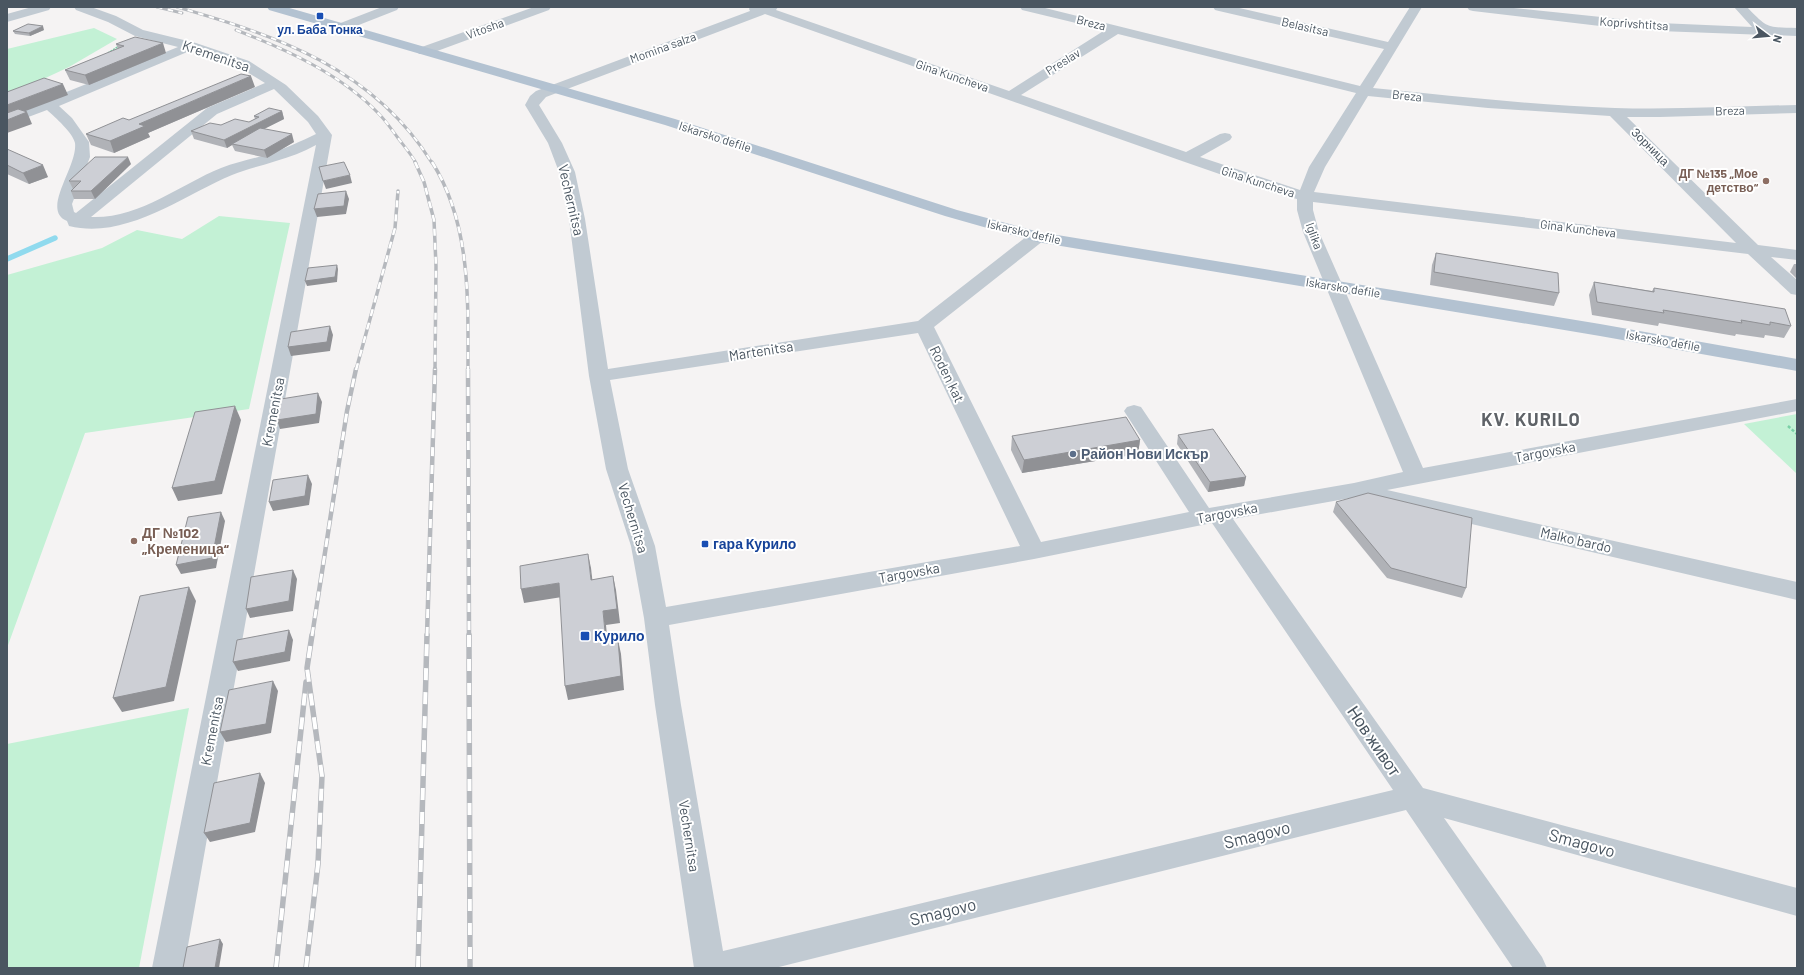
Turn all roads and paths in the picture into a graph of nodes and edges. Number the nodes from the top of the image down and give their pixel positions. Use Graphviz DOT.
graph roads {
  1 [pos="45,7"];
  2 [pos="80,7"];
  3 [pos="273,7"];
  4 [pos="393,7"];
  5 [pos="545,7"];
  6 [pos="744,7"];
  7 [pos="1026,7"];
  8 [pos="1219,7"];
  9 [pos="1416,7"];
  10 [pos="1473,7"];
  11 [pos="1740,7"];
  12 [pos="769,8"];
  13 [pos="7,18"];
  14 [pos="342,27"];
  15 [pos="1116,29"];
  16 [pos="1765,30"];
  17 [pos="1797,32"];
  18 [pos="139,33"];
  19 [pos="1797,39"];
  20 [pos="191,46"];
  21 [pos="1392,47"];
  22 [pos="424,51"];
  23 [pos="104,56"];
  24 [pos="275,84"];
  25 [pos="554,89"];
  26 [pos="1364,91"];
  27 [pos="1010,96"];
  28 [pos="49,104"];
  29 [pos="1794,111"];
  30 [pos="1614,112"];
  31 [pos="7,121"];
  32 [pos="325,135"];
  33 [pos="1225,137"];
  34 [pos="156,156"];
  35 [pos="134,157"];
  36 [pos="1187,158"];
  37 [pos="1305,196"];
  38 [pos="75,222"];
  39 [pos="1037,237"];
  40 [pos="1753,250"];
  41 [pos="1797,255"];
  42 [pos="1334,287"];
  43 [pos="1797,290"];
  44 [pos="924,326"];
  45 [pos="1797,365"];
  46 [pos="599,376"];
  47 [pos="1797,405"];
  48 [pos="1134,411"];
  49 [pos="1416,476"];
  50 [pos="1354,490"];
  51 [pos="1211,516"];
  52 [pos="1034,551"];
  53 [pos="1797,591"];
  54 [pos="656,618"];
  55 [pos="1412,797"];
  56 [pos="1797,902"];
  57 [pos="168,968"];
  58 [pos="710,968"];
  59 [pos="715,968"];
  60 [pos="1531,968"];
  1 -- 13 [label="street"];
  2 -- 18 [label="street, Kremenitsa"];
  3 -- 14 [label="main road, Iskarsko defile"];
  4 -- 14 [label="street"];
  5 -- 22 [label="street, Vitosha"];
  6 -- 12 [label="street, Gina Kuncheva"];
  7 -- 15 [label="street, Breza"];
  8 -- 21 [label="street, Belasitsa"];
  9 -- 21 [label="street, Iglika"];
  10 -- 16 [label="street, Koprivshtitsa"];
  11 -- 16 [label="street"];
  12 -- 25 [label="street, Momina salza"];
  12 -- 27 [label="street, Gina Kuncheva"];
  14 -- 22 [label="main road, Iskarsko defile"];
  15 -- 26 [label="street, Breza"];
  15 -- 27 [label="street, Preslav"];
  16 -- 17 [label="street, Koprivshtitsa"];
  16 -- 19 [label="street"];
  18 -- 20 [label="street, Kremenitsa"];
  18 -- 23 [label="path"];
  20 -- 24 [label="street, Kremenitsa"];
  20 -- 28 [label="street"];
  21 -- 26 [label="street, Iglika"];
  22 -- 25 [label="main road, Iskarsko defile"];
  24 -- 32 [label="street, Kremenitsa"];
  24 -- 34 [label="street"];
  25 -- 39 [label="main road, Iskarsko defile"];
  25 -- 46 [label="street, Vechernitsa"];
  26 -- 30 [label="street, Breza"];
  26 -- 37 [label="street, Iglika"];
  27 -- 36 [label="street, Gina Kuncheva"];
  28 -- 31 [label="street"];
  28 -- 38 [label="street"];
  29 -- 30 [label="street, Breza"];
  30 -- 40 [label="street, Зорница"];
  32 -- 38 [label="street"];
  32 -- 57 [label="street, Kremenitsa"];
  33 -- 36 [label="street"];
  34 -- 35 [label="street"];
  34 -- 38 [label="street"];
  36 -- 37 [label="street, Gina Kuncheva"];
  37 -- 40 [label="street, Gina Kuncheva"];
  37 -- 42 [label="street, Iglika"];
  39 -- 42 [label="main road, Iskarsko defile"];
  39 -- 44 [label="street"];
  40 -- 41 [label="street, Gina Kuncheva"];
  40 -- 43 [label="street, Зорница"];
  42 -- 45 [label="main road, Iskarsko defile"];
  42 -- 49 [label="street, Iglika"];
  44 -- 46 [label="street, Martenitsa"];
  44 -- 52 [label="street, Roden kat"];
  46 -- 54 [label="street, Vechernitsa"];
  47 -- 49 [label="street, Targovska"];
  48 -- 51 [label="street, Нов живот"];
  49 -- 50 [label="street, Targovska"];
  50 -- 51 [label="street, Targovska"];
  50 -- 53 [label="street, Malko bardo"];
  51 -- 52 [label="street, Targovska"];
  51 -- 55 [label="street, Нов живот"];
  52 -- 54 [label="street, Targovska"];
  54 -- 58 [label="street, Vechernitsa"];
  55 -- 56 [label="street, Smagovo"];
  55 -- 59 [label="street, Smagovo"];
  55 -- 60 [label="street, Нов живот"];
}
